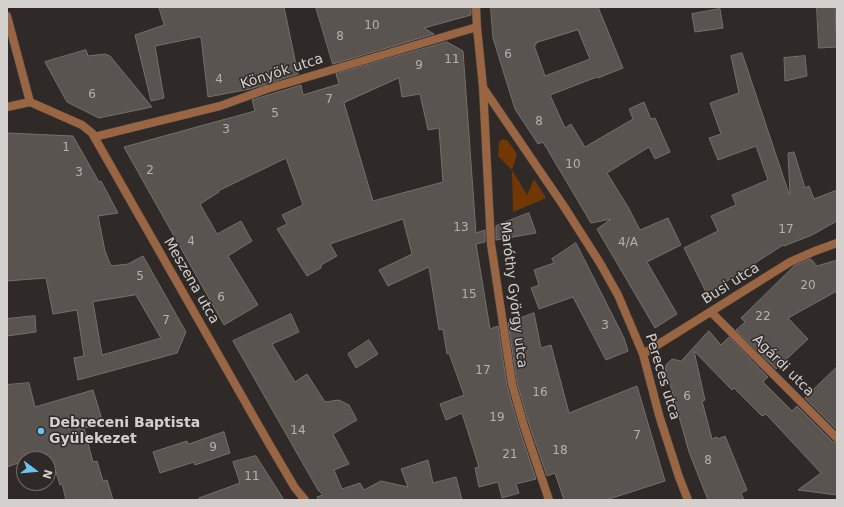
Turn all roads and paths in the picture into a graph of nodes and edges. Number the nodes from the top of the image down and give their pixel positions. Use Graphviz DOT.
graph roads {
  1 [pos="476,7"];
  2 [pos="7,16"];
  3 [pos="477,26"];
  4 [pos="483,87"];
  5 [pos="30,102"];
  6 [pos="7,106"];
  7 [pos="94,136"];
  8 [pos="563,205"];
  9 [pos="837,242"];
  10 [pos="710,312"];
  11 [pos="643,354"];
  12 [pos="837,438"];
  13 [pos="305,500"];
  14 [pos="549,500"];
  15 [pos="688,500"];
  1 -- 3 [label="street, Maróthy György utca"];
  2 -- 5 [label="street"];
  3 -- 4 [label="street, Maróthy György utca"];
  3 -- 7 [label="street, Könyök utca"];
  4 -- 8 [label="street, Maróthy György utca"];
  4 -- 14 [label="street, Maróthy György utca"];
  5 -- 6 [label="street"];
  5 -- 7 [label="street, Meszena utca"];
  7 -- 13 [label="street, Meszena utca"];
  8 -- 11 [label="street, Pereces utca"];
  9 -- 10 [label="street, Busi utca"];
  10 -- 11 [label="street, Busi utca"];
  10 -- 12 [label="street, Agárdi utca"];
  11 -- 15 [label="street, Pereces utca"];
}
